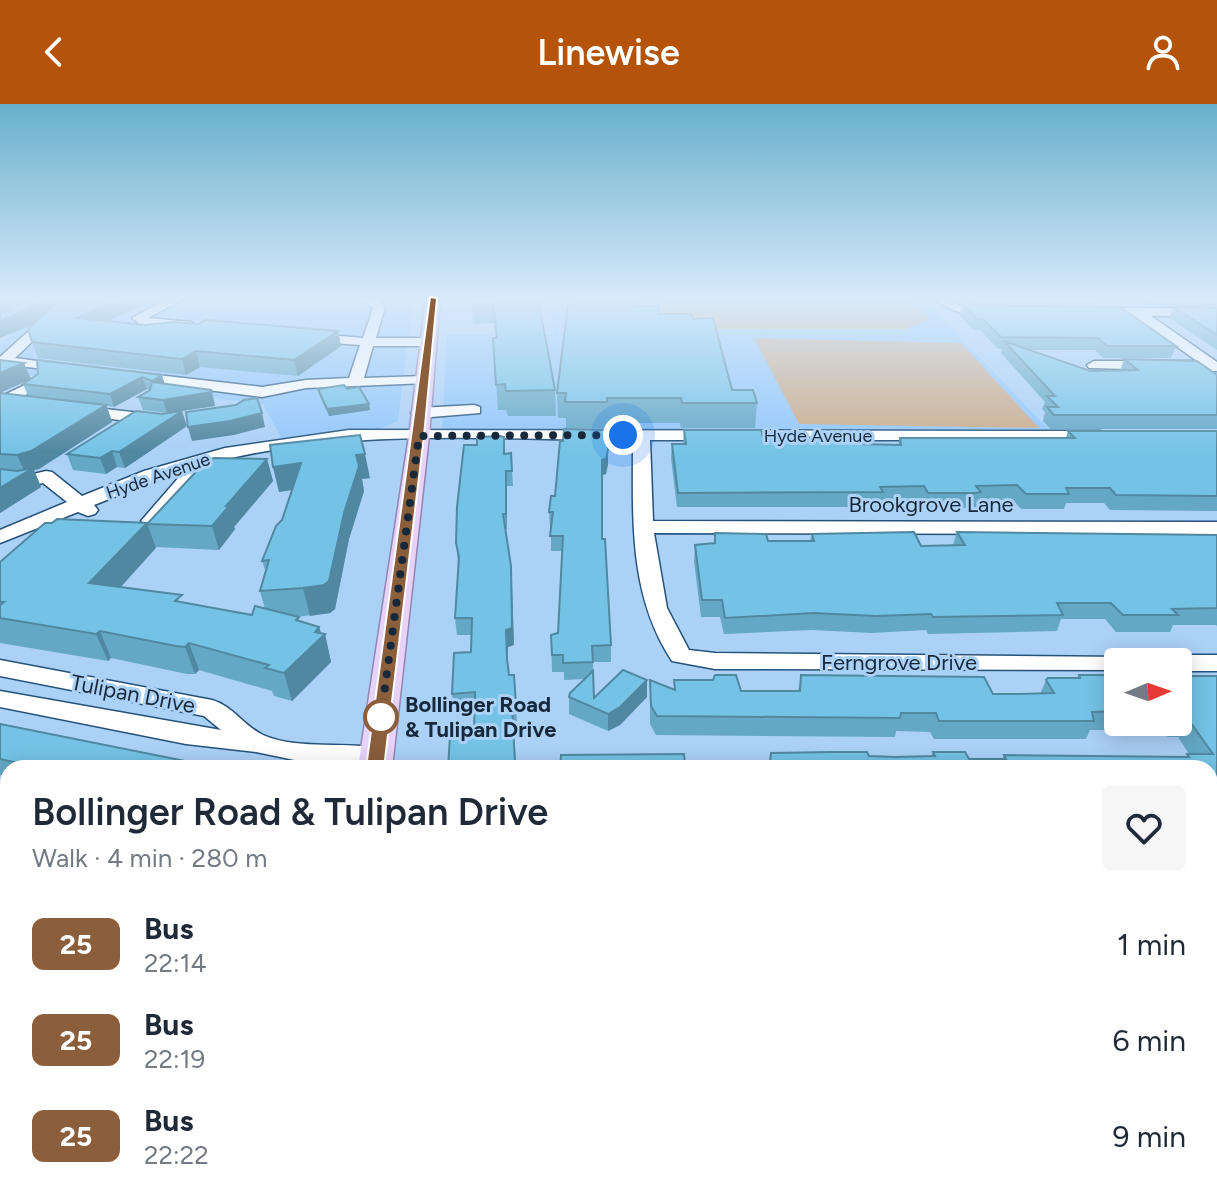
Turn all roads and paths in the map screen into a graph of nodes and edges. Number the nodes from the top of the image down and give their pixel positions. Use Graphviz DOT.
graph roads {
  1 [pos="17,349"];
  2 [pos="366,349"];
  3 [pos="427,349"];
  4 [pos="1189,349"];
  5 [pos="1094,365"];
  6 [pos="1214,367"];
  7 [pos="78,370"];
  8 [pos="122,375"];
  9 [pos="423,380"];
  10 [pos="355,382"];
  11 [pos="35,384"];
  12 [pos="1,402"];
  13 [pos="31,405"];
  14 [pos="60,408"];
  15 [pos="137,410"];
  16 [pos="474,410"];
  17 [pos="419,413"];
  18 [pos="181,419"];
  19 [pos="111,434"];
  20 [pos="641,435"];
  21 [pos="419,436"];
  22 [pos="1124,436"];
  23 [pos="186,471"];
  24 [pos="0,479"];
  25 [pos="86,509"];
  26 [pos="56,527"];
  27 [pos="645,527"];
  28 [pos="1217,528"];
  29 [pos="141,533"];
  30 [pos="0,537"];
  31 [pos="0,553"];
  32 [pos="1104,662"];
  33 [pos="1192,663"];
  34 [pos="1217,663"];
  35 [pos="0,668"];
  36 [pos="0,699"];
  37 [pos="256,743"];
  38 [pos="357,760"];
  39 [pos="376,760"];
  1 -- 7 [label="street"];
  2 -- 10 [label="street"];
  3 -- 9 [label="main road"];
  4 -- 6 [label="street"];
  5 -- 6 [label="street"];
  8 -- 10 [label="street"];
  9 -- 10 [label="street"];
  9 -- 17 [label="main road"];
  11 -- 12 [label="street"];
  12 -- 13 [label="street"];
  14 -- 15 [label="street"];
  15 -- 18 [label="street"];
  15 -- 19 [label="street"];
  16 -- 17 [label="street"];
  17 -- 21 [label="main road"];
  20 -- 21 [label="street, Hyde Avenue"];
  20 -- 22 [label="street, Hyde Avenue"];
  20 -- 27 [label="street"];
  21 -- 23 [label="street, Hyde Avenue"];
  21 -- 39 [label="main road"];
  23 -- 25 [label="street, Hyde Avenue"];
  23 -- 29 [label="street"];
  24 -- 25 [label="street"];
  25 -- 26 [label="street, Hyde Avenue"];
  26 -- 30 [label="street, Hyde Avenue"];
  26 -- 31 [label="street, Hyde Avenue"];
  27 -- 28 [label="street, Brookgrove Lane"];
  27 -- 32 [label="street, Ferngrove Drive"];
  33 -- 34 [label="street"];
  35 -- 37 [label="street, Tulipan Drive"];
  36 -- 37 [label="street, Tulipan Drive"];
  37 -- 38 [label="street, Tulipan Drive"];
}
